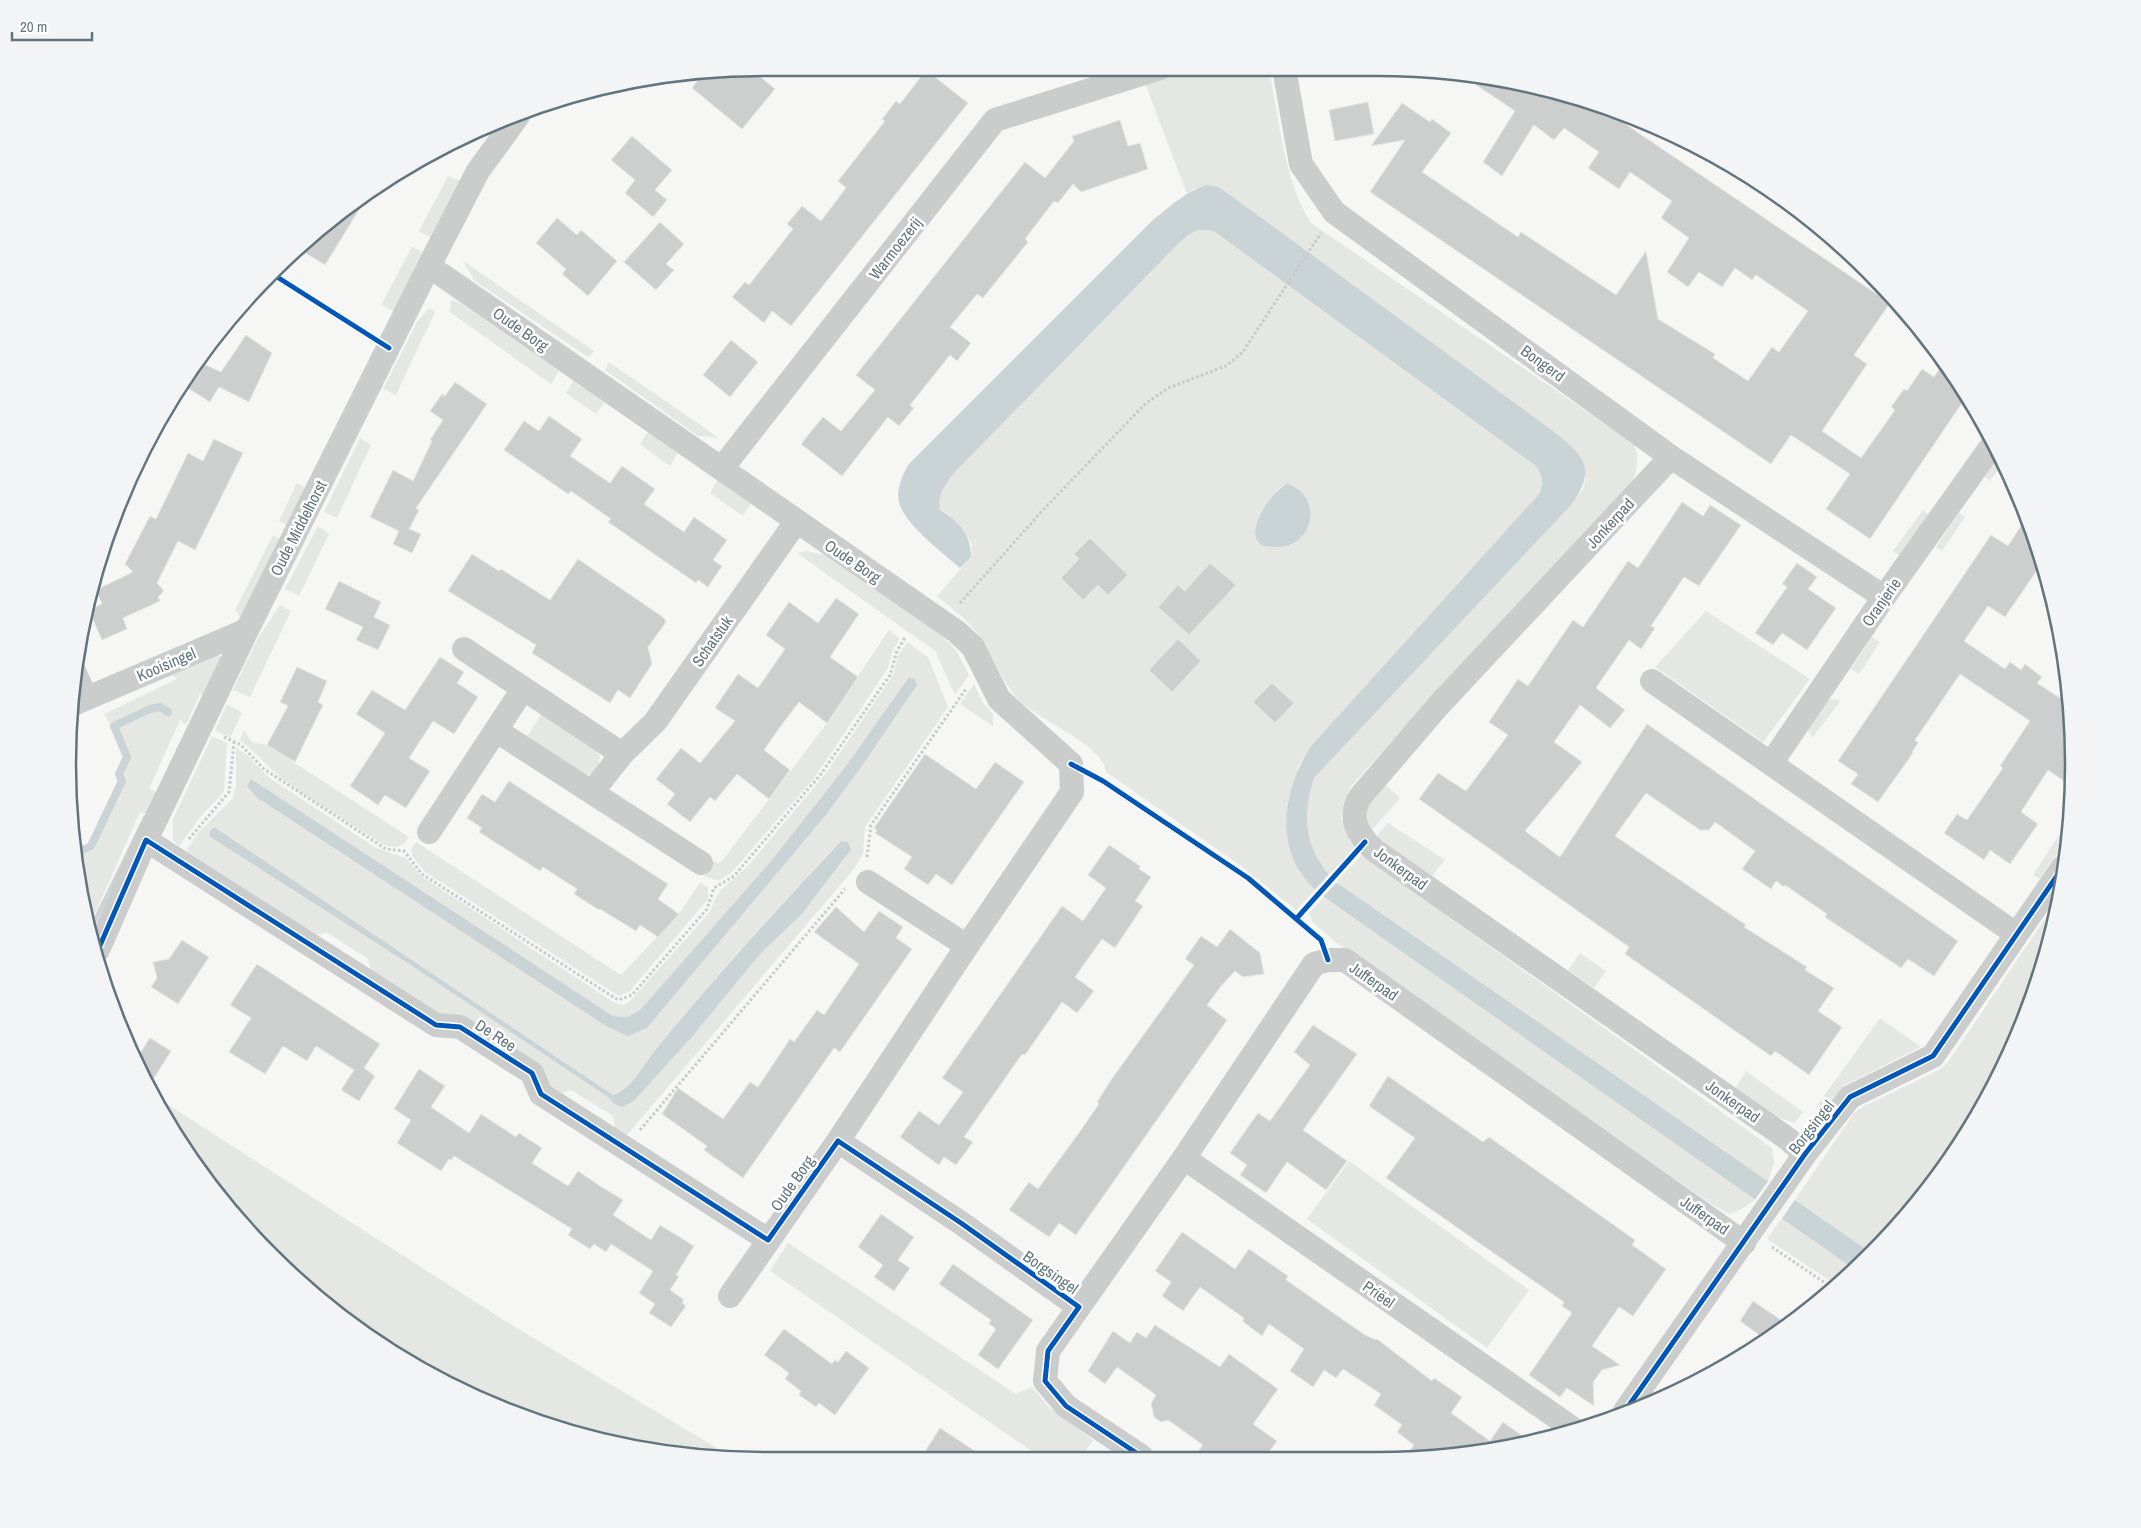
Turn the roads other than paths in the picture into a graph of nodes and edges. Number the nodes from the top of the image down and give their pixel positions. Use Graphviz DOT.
graph roads {
  1 [pos="1285,76"];
  2 [pos="1104,77"];
  3 [pos="511,125"];
  4 [pos="429,266"];
  5 [pos="1989,450"];
  6 [pos="1671,457"];
  7 [pos="722,468"];
  8 [pos="796,522"];
  9 [pos="1884,597"];
  10 [pos="247,630"];
  11 [pos="464,649"];
  12 [pos="1652,681"];
  13 [pos="524,689"];
  14 [pos="79,701"];
  15 [pos="497,731"];
  16 [pos="622,754"];
  17 [pos="1772,762"];
  18 [pos="592,792"];
  19 [pos="429,832"];
  20 [pos="146,840"];
  21 [pos="702,863"];
  22 [pos="861,876"];
  23 [pos="2055,877"];
  24 [pos="2016,934"];
  25 [pos="101,944"];
  26 [pos="967,946"];
  27 [pos="838,1141"];
  28 [pos="1805,1154"];
  29 [pos="1184,1158"];
  30 [pos="1752,1230"];
  31 [pos="768,1240"];
  32 [pos="730,1296"];
  33 [pos="1079,1307"];
  34 [pos="1631,1402"];
  35 [pos="1566,1425"];
  36 [pos="1135,1452"];
  1 -- 6 [label="street, Bongerd"];
  2 -- 7 [label="street, Warmoezerij"];
  3 -- 4 [label="street, Oude Middelhorst"];
  4 -- 7 [label="street, Oude Borg"];
  4 -- 10 [label="street, Oude Middelhorst"];
  5 -- 9 [label="street, Oranjerie"];
  6 -- 9 [label="street, Bongerd"];
  6 -- 28 [label="street, Jonkerpad"];
  7 -- 8 [label="street, Oude Borg"];
  8 -- 16 [label="street, Schatstuk"];
  8 -- 26 [label="street, Oude Borg"];
  9 -- 17 [label="street, Oranjerie"];
  10 -- 14 [label="street, Kooisingel"];
  10 -- 20 [label="street, Oude Middelhorst"];
  11 -- 13 [label="street"];
  12 -- 17 [label="street"];
  13 -- 15 [label="street"];
  13 -- 16 [label="street"];
  15 -- 18 [label="street"];
  15 -- 19 [label="street"];
  16 -- 18 [label="street, Schatstuk"];
  17 -- 24 [label="street"];
  18 -- 21 [label="street"];
  20 -- 25 [label="street, Oude Middelhorst"];
  20 -- 31 [label="street, De Ree"];
  22 -- 26 [label="street"];
  23 -- 24 [label="street, Borgsingel"];
  24 -- 28 [label="street, Borgsingel"];
  26 -- 27 [label="street, Oude Borg"];
  27 -- 31 [label="street, Oude Borg"];
  27 -- 33 [label="street, Borgsingel"];
  28 -- 30 [label="street, Borgsingel"];
  29 -- 30 [label="street, Jufferpad"];
  29 -- 33 [label="street, Jufferpad"];
  29 -- 35 [label="street, Priëel"];
  30 -- 34 [label="street, Borgsingel"];
  31 -- 32 [label="street, Oude Borg"];
  33 -- 36 [label="street, Borgsingel"];
}
